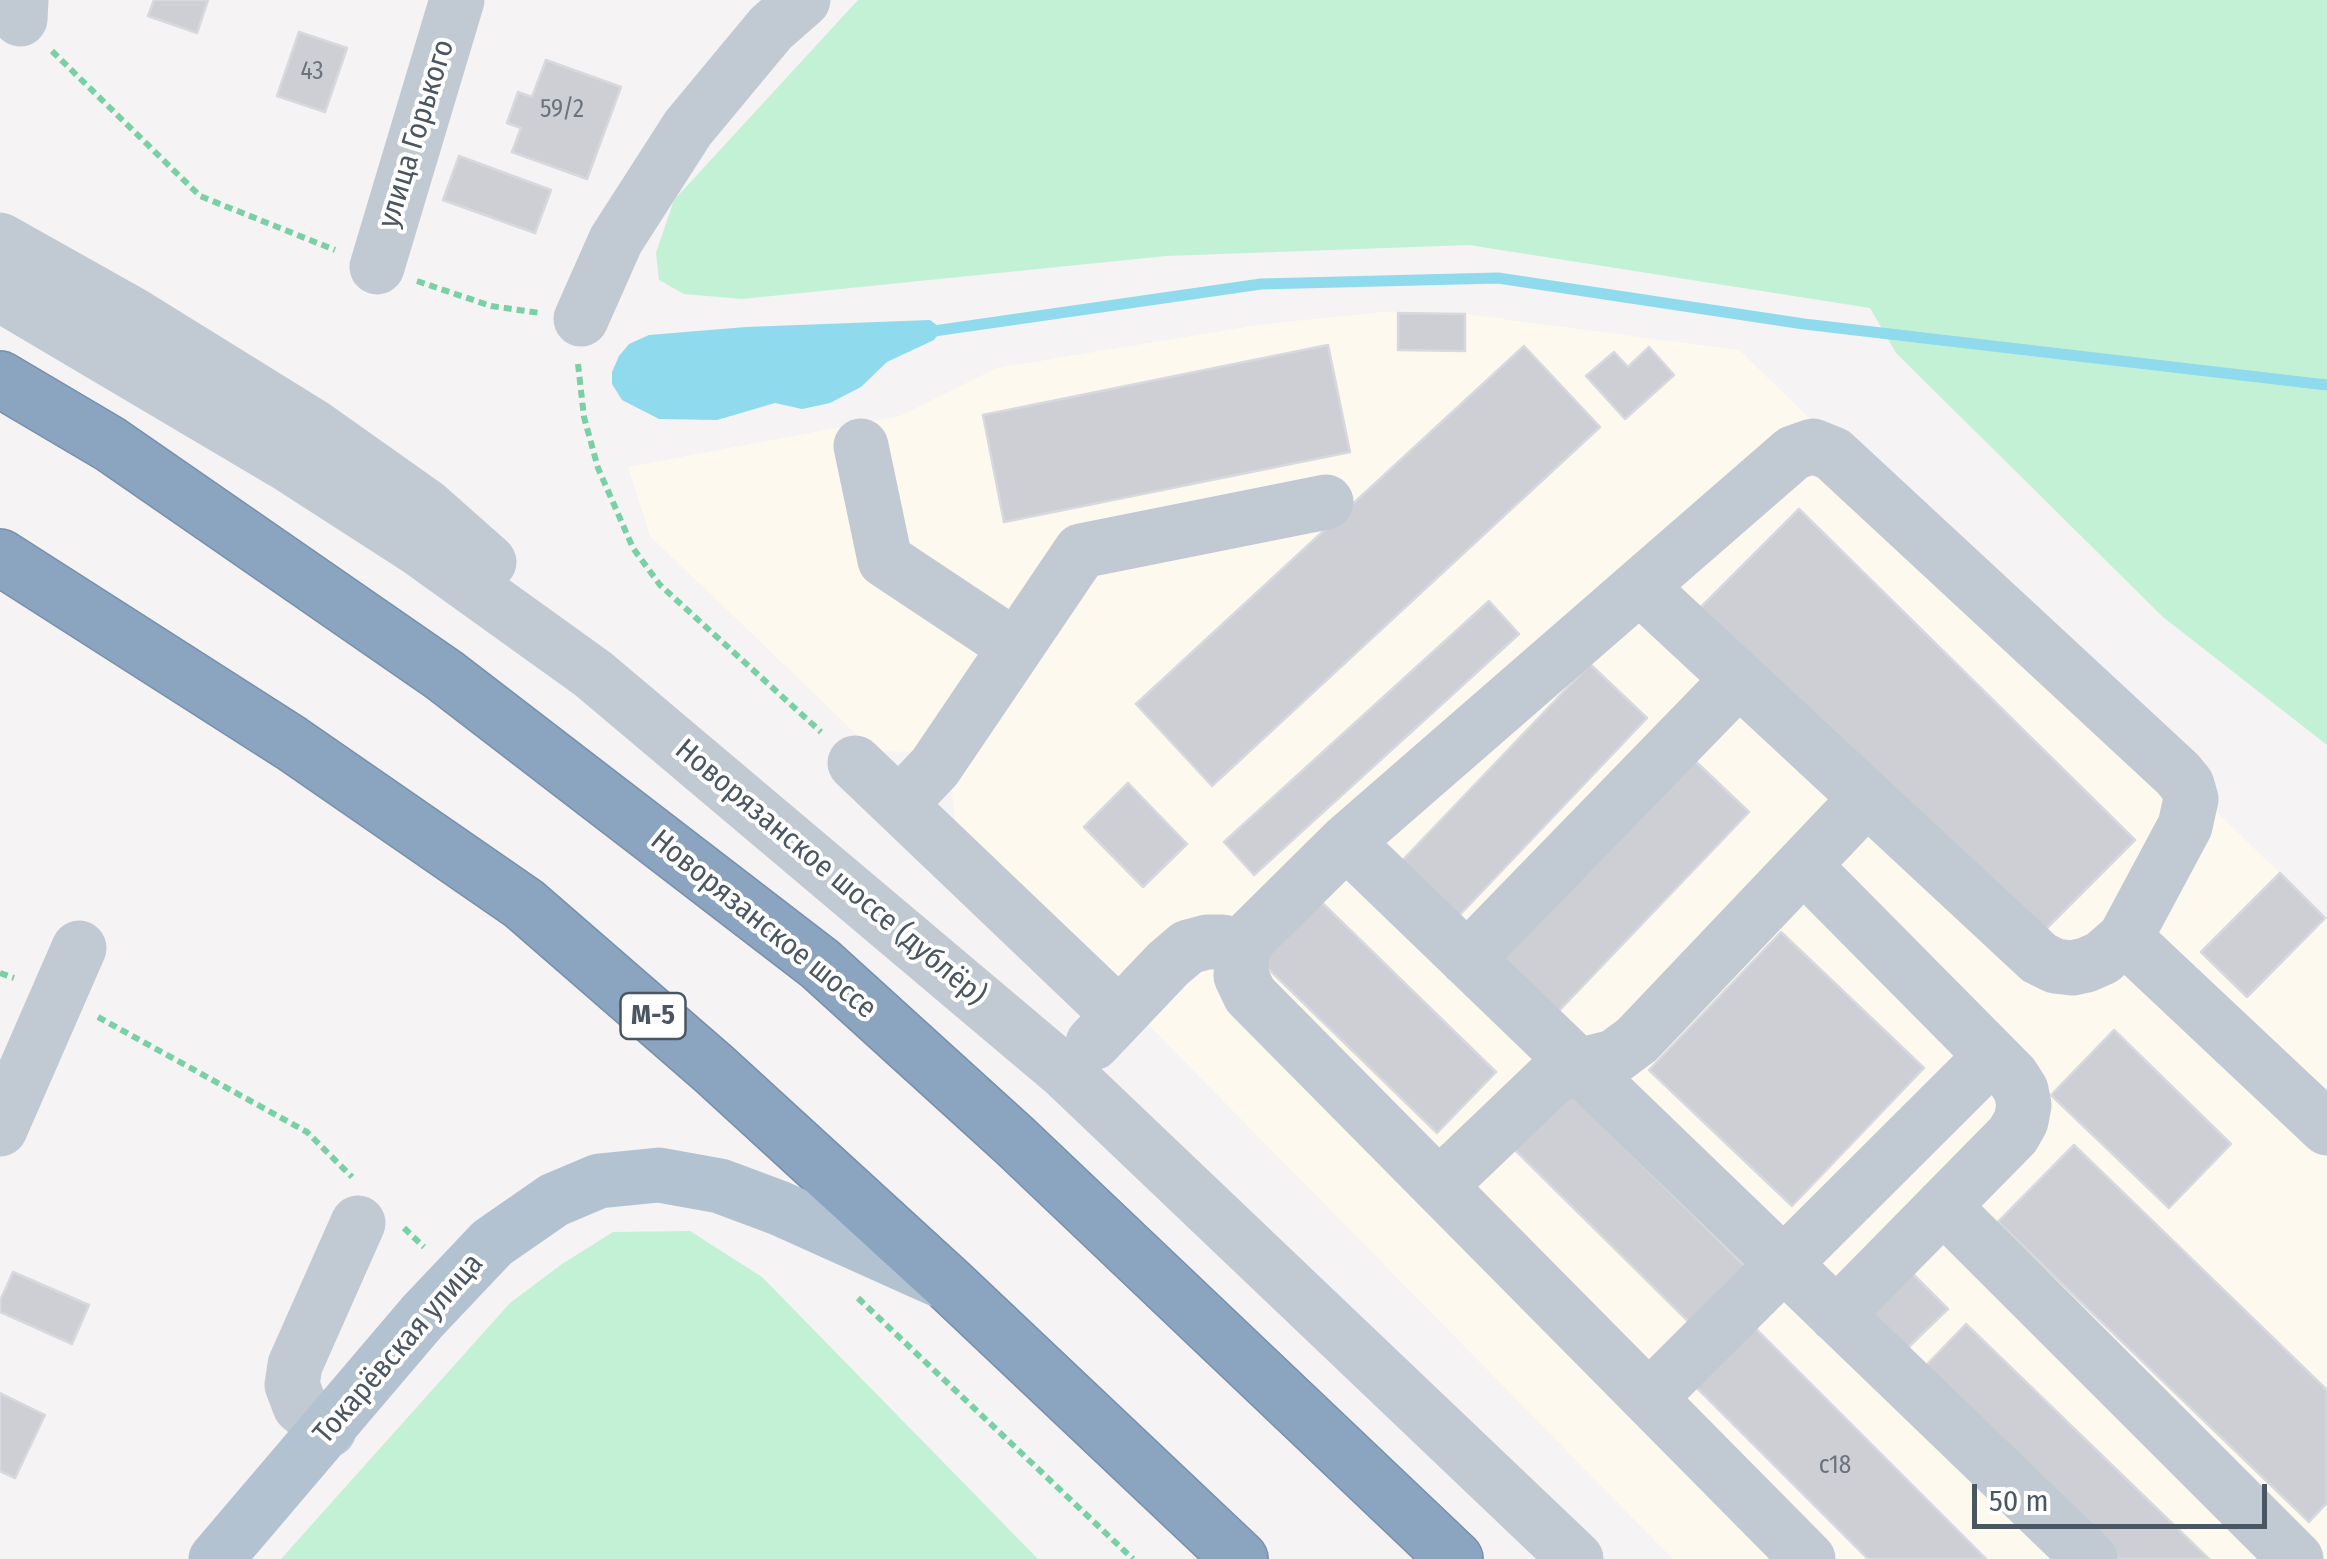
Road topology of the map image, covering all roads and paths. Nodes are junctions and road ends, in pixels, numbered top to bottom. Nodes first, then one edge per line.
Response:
1 (457, 0) edge
2 (804, 0) edge
3 (20, 10) edge
4 (0, 240) edge
5 (378, 267) junction
6 (0, 294) edge
7 (581, 319) junction
8 (0, 379) edge
9 (861, 446) dead end
10 (1326, 502) dead end
11 (0, 558) edge
12 (1640, 587) junction
13 (1016, 647) junction
14 (592, 674) junction
15 (1739, 679) junction
16 (855, 764) joint
17 (1867, 798) junction
18 (899, 805) junction
19 (1346, 842) junction
20 (1802, 865) junction
21 (2126, 938) junction
22 (1242, 952) junction
23 (1467, 959) junction
24 (69, 972) junction
25 (0, 973) edge
26 (1119, 1015) junction
27 (1992, 1056) junction
28 (1578, 1066) junction
29 (1066, 1073) junction
30 (2327, 1128) edge
31 (0, 1129) edge
32 (1439, 1186) junction
33 (1943, 1206) junction
34 (374, 1212) junction
35 (429, 1252) dead end
36 (1783, 1264) junction
37 (950, 1285) junction
38 (847, 1287) dead end
39 (1836, 1315) junction
40 (1648, 1398) junction
41 (329, 1430) junction
42 (2327, 1550) edge
43 (216, 1559) edge
44 (1132, 1559) edge
45 (1240, 1559) edge
46 (1456, 1559) edge
47 (1576, 1559) edge
48 (1808, 1559) edge
49 (2090, 1559) edge
50 (2296, 1559) edge
51 (2318, 1559) edge

1 - 5 street, улица Горького
2 - 7 street
3 - 5 path
4 - 14 street
5 - 7 path
6 - 14 street, Новорязанское шоссе (дублёр)
7 - 16 path
8 - 46 highway, Новорязанское шоссе
9 - 13 street
10 - 13 street
11 - 37 highway, М-5
12 - 15 street
12 - 19 street
12 - 21 street
13 - 18 street
14 - 29 street, Новорязанское шоссе (дублёр)
15 - 17 street
15 - 23 street
16 - 18 street
17 - 20 street
17 - 21 street
18 - 26 street
19 - 22 street
19 - 23 street
20 - 27 street
20 - 28 street
21 - 30 street
22 - 26 street
22 - 32 street
23 - 28 street
24 - 25 path
24 - 31 street
24 - 34 path
26 - 29 street
27 - 33 street
27 - 36 street
28 - 32 street
28 - 36 street
29 - 47 street, Новорязанское шоссе (дублёр)
32 - 40 street
33 - 39 street
33 - 50 street
34 - 35 path
34 - 41 street
36 - 39 street
36 - 40 street
37 - 41 main road, Токарёвская улица
37 - 45 highway, М-5
38 - 44 path
39 - 49 street
40 - 48 street
41 - 43 main road, Токарёвская улица
42 - 51 street

